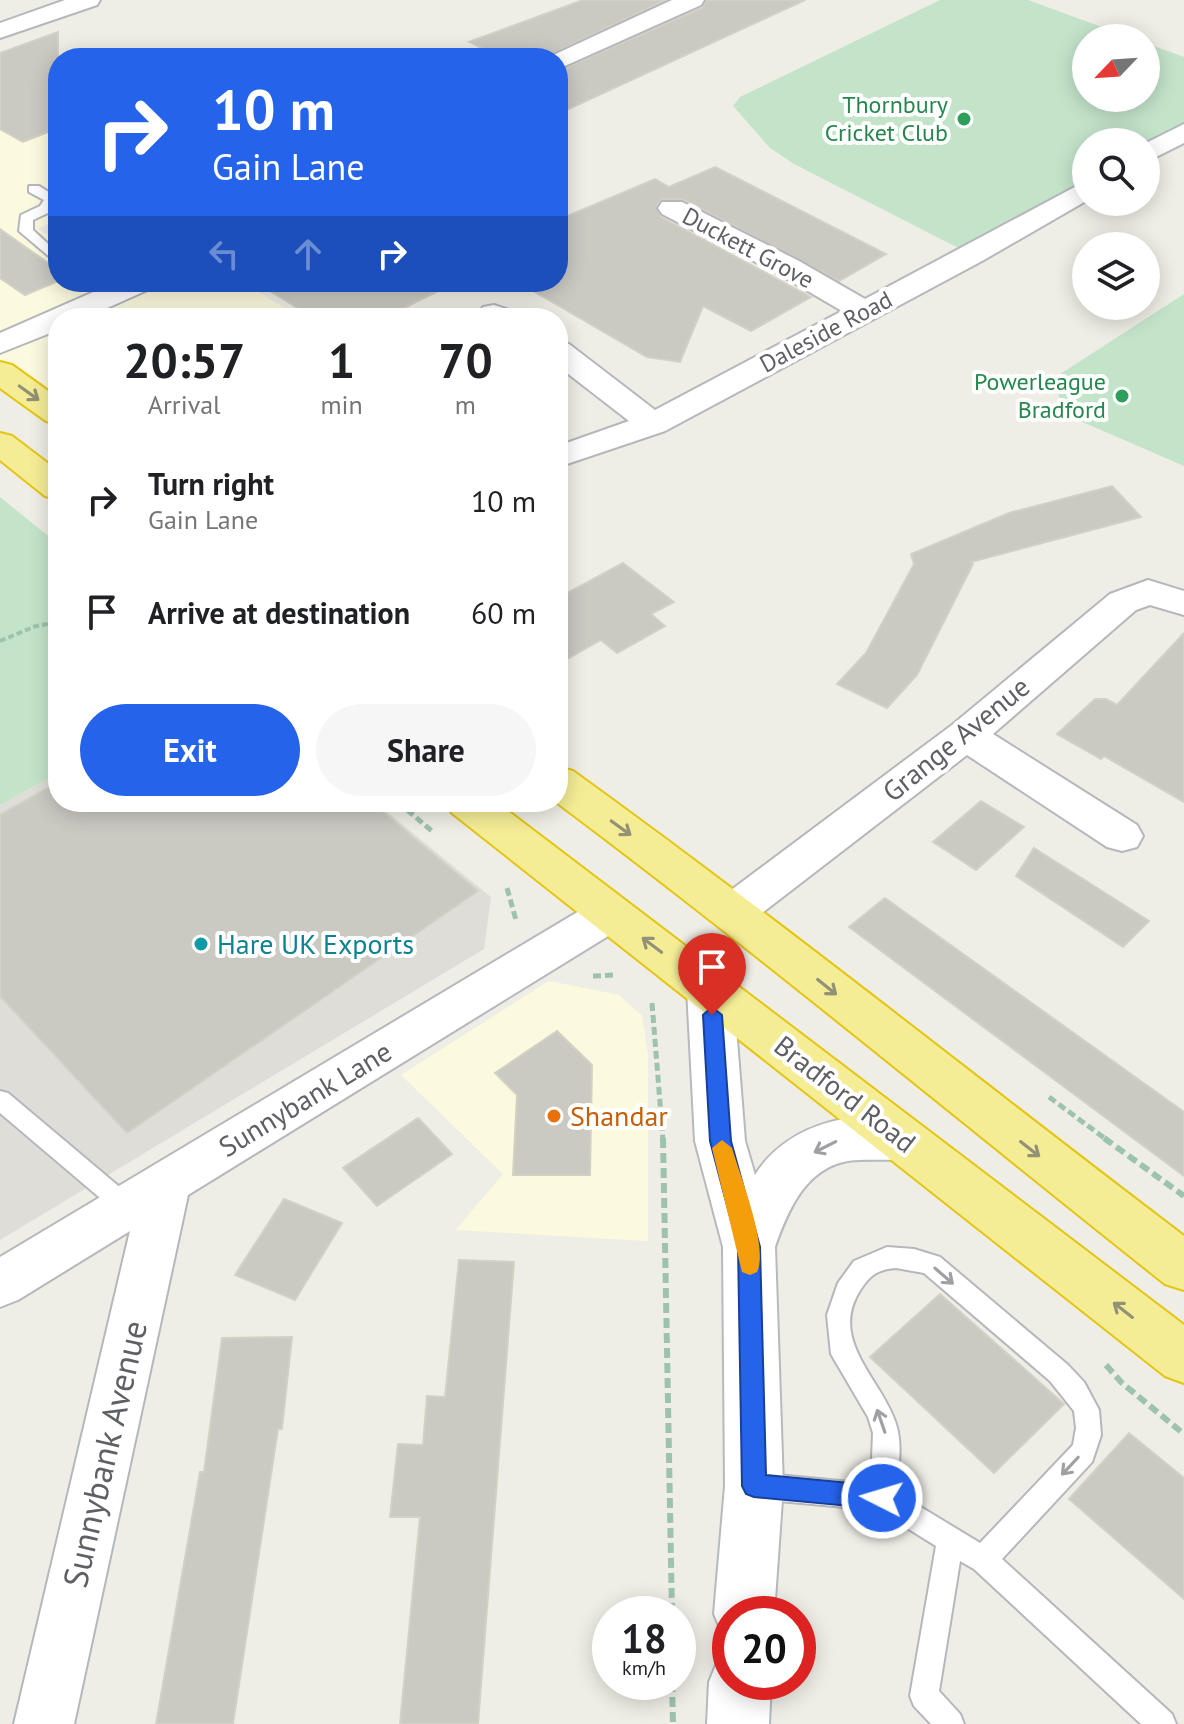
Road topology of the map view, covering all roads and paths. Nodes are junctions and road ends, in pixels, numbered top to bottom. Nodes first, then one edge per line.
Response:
1 (88, 0) edge
2 (692, 0) edge
3 (0, 31) edge
4 (568, 56) edge
5 (1184, 132) edge
6 (1160, 146) edge
7 (34, 189) dead end
8 (48, 197) edge
9 (1072, 197) edge
10 (48, 205) edge
11 (672, 208) dead end
12 (48, 251) edge
13 (95, 292) edge
14 (73, 308) edge
15 (865, 312) junction
16 (48, 323) edge
17 (0, 344) edge
18 (568, 359) edge
19 (0, 372) edge
20 (48, 407) edge
21 (653, 424) junction
22 (0, 443) edge
23 (568, 454) edge
24 (48, 480) edge
25 (1184, 603) edge
26 (48, 621) edge
27 (0, 641) edge
28 (966, 735) junction
29 (568, 789) edge
30 (429, 812) edge
31 (453, 820) edge
32 (1122, 836) dead end
33 (499, 874) dead end
34 (734, 911) junction
35 (611, 913) junction
36 (542, 955) junction
37 (710, 989) junction
38 (651, 993) dead end
39 (0, 1100) edge
40 (902, 1140) junction
41 (146, 1195) junction
42 (749, 1247) junction
43 (1184, 1267) edge
44 (0, 1284) edge
45 (1184, 1358) edge
46 (1122, 1383) dead end
47 (1184, 1434) edge
48 (754, 1486) junction
49 (882, 1498) junction
50 (950, 1542) junction
51 (983, 1560) junction
52 (672, 1596) edge
53 (745, 1596) edge
54 (672, 1700) edge
55 (739, 1700) edge
56 (44, 1724) edge
57 (673, 1724) edge
58 (738, 1724) edge
59 (950, 1724) edge
60 (1162, 1724) edge

1 - 3 street
2 - 4 street
5 - 6 street
7 - 8 lane
9 - 15 street, Daleside Road
10 - 12 lane
11 - 15 street, Duckett Grove
13 - 14 street
15 - 21 street, Daleside Road
16 - 17 street
18 - 21 street
19 -> 20 highway
21 - 23 street, Daleside Road
22 - 24 highway
25 - 28 street, Grange Avenue
26 - 27 path
28 - 32 street
28 - 34 street, Grange Avenue
29 -> 34 highway
30 - 31 path
31 - 35 highway, Bradford Road
33 - 36 path
34 -> 43 highway
35 - 36 street, Sunnybank Lane
37 -> 35 highway, Bradford Road
36 - 41 street, Sunnybank Lane
37 - 40 highway, Bradford Road
37 - 42 street
38 - 52 path
39 - 41 lane
40 -> 42 street
45 -> 40 highway, Bradford Road
41 - 44 street, Sunnybank Lane
41 - 56 street, Sunnybank Avenue
42 - 48 street
46 - 47 path
48 - 49 lane
48 - 53 street
49 - 50 lane
49 -> 51 lane
50 - 51 lane
50 - 59 lane
51 - 60 lane
54 - 57 path
55 - 58 street

